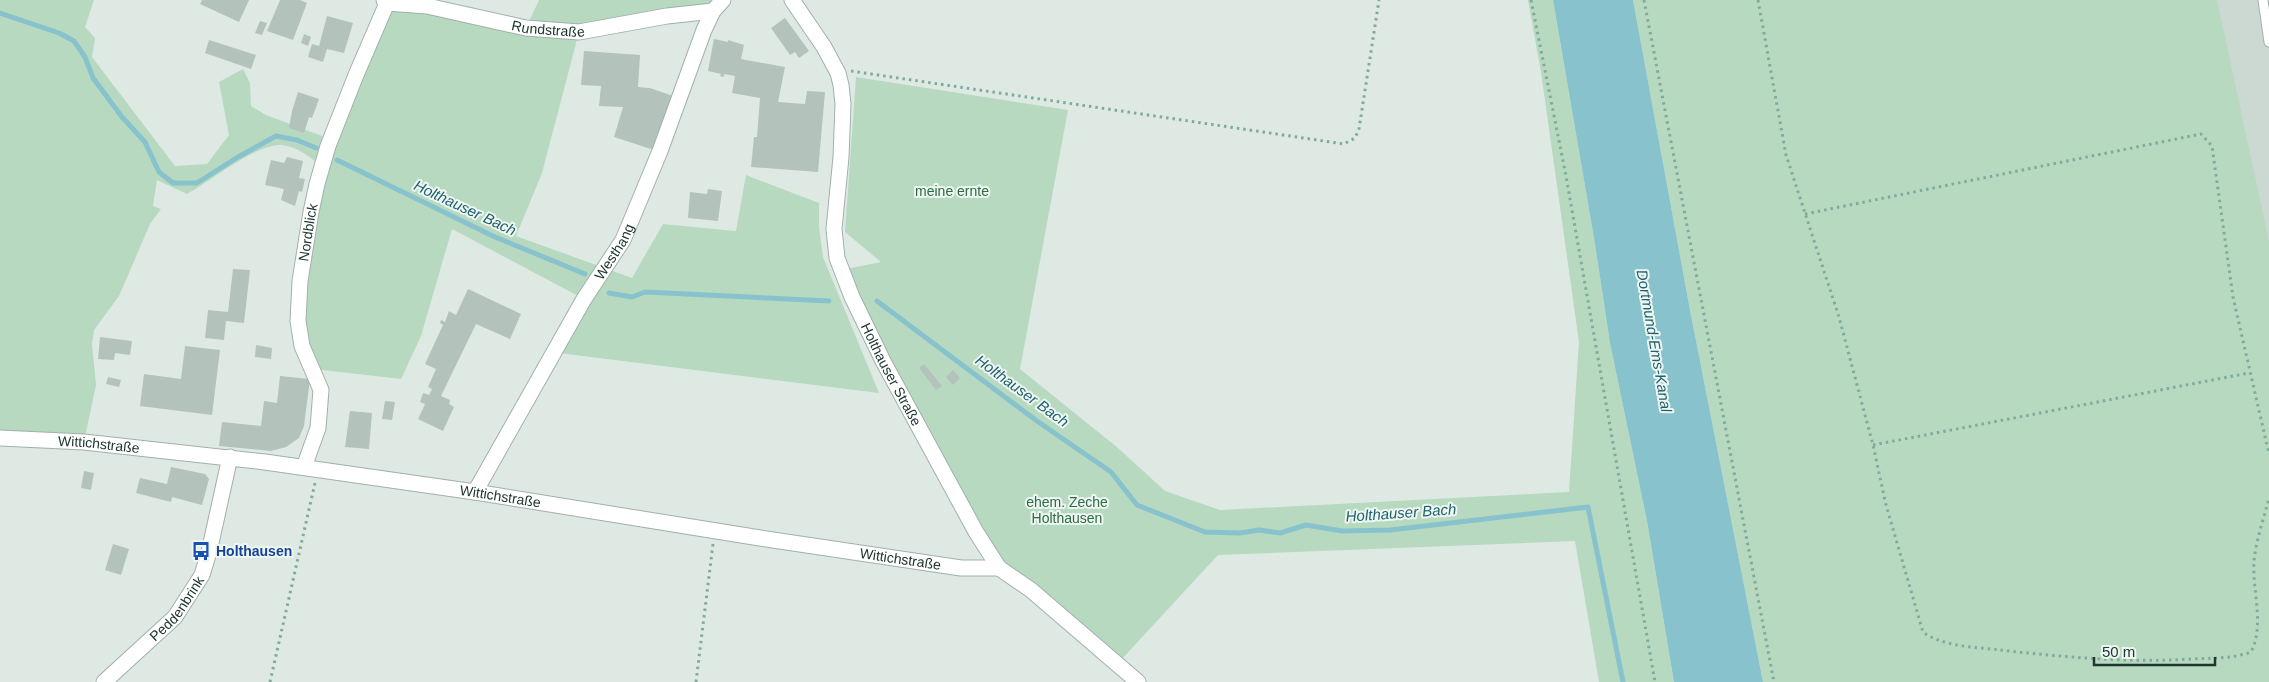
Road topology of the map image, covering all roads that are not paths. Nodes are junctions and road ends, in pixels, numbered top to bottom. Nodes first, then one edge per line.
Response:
1 (792, 0) edge
2 (2263, 0) edge
3 (385, 1) edge
4 (718, 5) edge
5 (2269, 42) edge
6 (0, 438) edge
7 (230, 457) junction
8 (311, 468) junction
9 (475, 492) junction
10 (999, 568) junction
11 (104, 682) edge
12 (1138, 682) edge

1 - 10 street, Holthauser Straße
2 - 5 lane
3 - 4 street, Rundstraße
3 - 8 street, Nordblick
4 - 9 street, Westhang
6 - 7 street, Wittichstraße
7 - 8 street, Wittichstraße
7 - 11 street, Peddenbrink
8 - 9 street, Wittichstraße
9 - 10 street, Wittichstraße
10 - 12 street, Holthauser Straße

